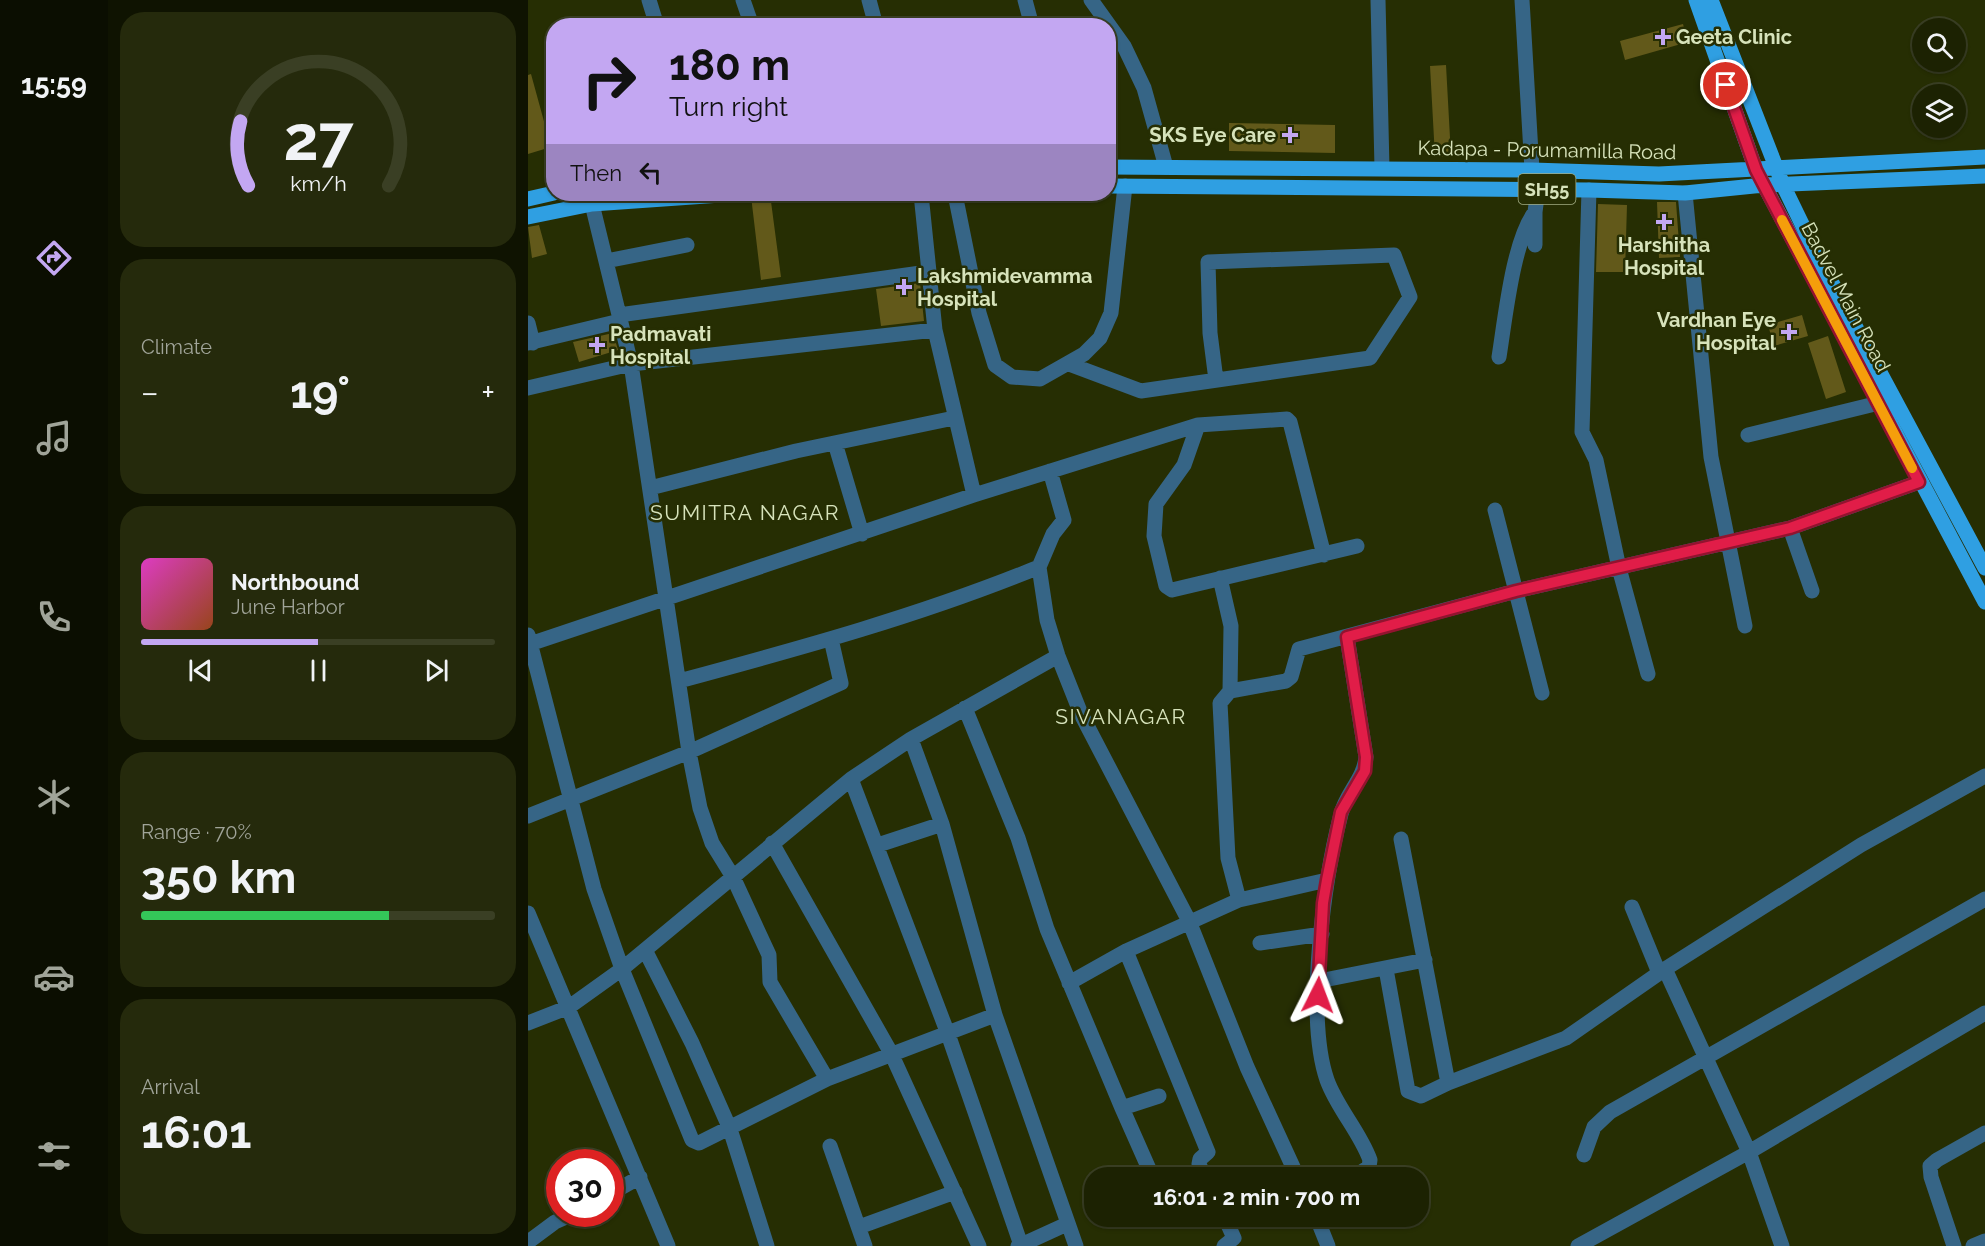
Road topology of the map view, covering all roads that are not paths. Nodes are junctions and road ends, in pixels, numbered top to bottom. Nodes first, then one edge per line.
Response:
1 (649, 0) edge
2 (743, 0) edge
3 (869, 0) edge
4 (1025, 0) edge
5 (1378, 0) edge
6 (1522, 0) edge
7 (1696, 0) edge
8 (1711, 0) edge
9 (1097, 1) edge
10 (655, 18) edge
11 (749, 18) edge
12 (874, 18) edge
13 (1030, 18) edge
14 (1107, 18) edge
15 (1116, 33) edge
16 (1985, 158) edge
17 (1116, 167) edge
18 (1166, 167) junction
19 (1382, 168) junction
20 (1775, 168) junction
21 (1532, 170) junction
22 (1756, 170) junction
23 (1985, 176) edge
24 (1764, 185) junction
25 (1783, 185) junction
26 (1116, 186) edge
27 (1125, 186) junction
28 (1538, 189) junction
29 (1589, 190) junction
30 (1685, 193) junction
31 (546, 195) edge
32 (528, 199) edge
33 (635, 201) edge
34 (922, 201) edge
35 (956, 201) edge
36 (592, 204) junction
37 (1535, 212) junction
38 (528, 217) edge
39 (687, 244) dead end
40 (1535, 245) dead end
41 (606, 261) junction
42 (928, 272) junction
43 (619, 318) junction
44 (528, 323) edge
45 (935, 330) junction
46 (530, 343) edge
47 (1499, 357) dead end
48 (631, 364) junction
49 (1069, 364) junction
50 (1216, 380) junction
51 (528, 388) edge
52 (1879, 403) junction
53 (954, 418) junction
54 (1198, 425) junction
55 (1748, 435) dead end
56 (835, 443) junction
57 (1050, 471) junction
58 (1919, 482) junction
59 (650, 488) junction
60 (974, 495) junction
61 (1496, 510) dead end
62 (1790, 528) junction
63 (862, 534) junction
64 (1727, 541) junction
65 (1357, 546) dead end
66 (1324, 555) junction
67 (1039, 567) junction
68 (1619, 568) junction
69 (1985, 568) edge
70 (1220, 578) junction
71 (1516, 591) junction
72 (1812, 591) dead end
73 (666, 600) junction
74 (1985, 602) edge
75 (1745, 626) dead end
76 (1347, 637) junction
77 (529, 639) edge
78 (831, 639) junction
79 (1058, 656) junction
80 (1648, 674) dead end
81 (679, 681) junction
82 (1230, 691) junction
83 (1542, 693) dead end
84 (965, 708) junction
85 (911, 739) junction
86 (689, 752) junction
87 (1985, 776) edge
88 (851, 779) junction
89 (568, 799) junction
90 (528, 816) edge
91 (942, 824) junction
92 (1401, 839) dead end
93 (772, 843) junction
94 (878, 846) junction
95 (732, 877) junction
96 (1327, 880) junction
97 (1985, 899) edge
98 (1239, 900) junction
99 (1632, 907) dead end
100 (528, 913) edge
101 (1189, 921) junction
102 (1322, 934) junction
103 (1260, 943) dead end
104 (645, 950) junction
105 (1126, 951) junction
106 (1425, 960) junction
107 (622, 969) junction
108 (1386, 969) junction
109 (1662, 971) junction
110 (1319, 981) junction
111 (1069, 982) junction
112 (569, 1007) junction
113 (1985, 1013) edge
114 (995, 1015) junction
115 (528, 1023) edge
116 (948, 1035) junction
117 (891, 1053) junction
118 (1704, 1057) junction
119 (827, 1079) junction
120 (1448, 1083) junction
121 (1159, 1096) dead end
122 (1122, 1108) junction
123 (730, 1129) junction
124 (1985, 1133) edge
125 (830, 1146) dead end
126 (1749, 1152) junction
127 (1584, 1155) dead end
128 (1149, 1167) edge
129 (1200, 1167) edge
130 (1293, 1167) edge
131 (1369, 1167) edge
132 (640, 1177) junction
133 (624, 1186) edge
134 (955, 1192) junction
135 (1067, 1224) junction
136 (548, 1227) edge
137 (859, 1227) junction
138 (1229, 1227) edge
139 (1320, 1227) edge
140 (1985, 1241) edge
141 (528, 1242) edge
142 (1019, 1245) edge
143 (669, 1246) edge
144 (767, 1246) edge
145 (865, 1246) edge
146 (979, 1246) edge
147 (1076, 1246) edge
148 (1224, 1246) edge
149 (1328, 1246) edge
150 (1578, 1246) edge
151 (1782, 1246) edge
152 (1954, 1246) edge
153 (1973, 1246) edge

1 - 10 street
2 - 11 street
3 - 12 street
4 - 13 street
5 - 19 street
6 - 21 street
7 - 22 main road, Badvel Main Road
8 - 20 main road, Badvel Main Road
9 - 14 street
15 - 18 street
16 - 20 main road, Kadapa - Porumamilla Road
17 - 18 main road, Kadapa - Porumamilla Road
18 - 19 main road, Kadapa - Porumamilla Road
19 - 21 main road, Kadapa - Porumamilla Road
20 - 22 main road, Kadapa - Porumamilla Road
20 - 25 main road, Badvel Main Road
21 - 22 main road, Kadapa - Porumamilla Road
22 - 24 main road, Badvel Main Road
23 - 25 main road, SH55
24 - 25 main road, SH55
24 - 30 main road, SH55
24 - 52 main road, Badvel Main Road
25 - 69 main road, Badvel Main Road
26 - 27 main road, SH55
27 - 28 main road, SH55
27 - 49 street
28 - 29 main road, SH55
28 - 37 street
29 - 30 main road, SH55
29 - 68 street
30 - 64 street
31 - 32 main road
33 - 36 main road
34 - 42 street
35 - 49 street
36 - 38 main road
36 - 41 street
37 - 40 street
37 - 47 street
39 - 41 street
41 - 43 street
42 - 43 street
42 - 45 street
43 - 46 street
43 - 48 street
44 - 46 street
45 - 48 street
45 - 53 street
48 - 51 street
48 - 59 street
49 - 50 street
50 - 50 street
52 - 55 street
52 - 58 main road, Badvel Main Road
53 - 56 street
53 - 60 street
54 - 57 street
54 - 66 street
54 - 70 street
56 - 59 street
56 - 63 street
57 - 60 street
57 - 67 street
58 - 62 street
58 - 74 main road, Badvel Main Road
59 - 73 street
60 - 63 street
61 - 71 street
62 - 64 street
62 - 72 street
63 - 73 street
64 - 68 street
64 - 75 street
65 - 66 street
66 - 70 street
67 - 78 street
67 - 79 street
68 - 71 street
68 - 80 street
70 - 82 street
71 - 76 street
71 - 83 street
73 - 77 street
73 - 81 street
76 - 82 street
76 - 96 street
77 - 89 street
78 - 81 street
78 - 86 street
79 - 84 street
79 - 101 street
81 - 86 street
82 - 98 street
84 - 85 street
84 - 111 street
85 - 88 street
85 - 91 street
86 - 89 street
86 - 95 street
87 - 109 street
88 - 93 street
88 - 94 street
89 - 90 street
89 - 107 street
91 - 94 street
91 - 114 street
92 - 106 street
93 - 95 street
93 - 117 street
94 - 116 street
95 - 104 street
95 - 119 street
96 - 98 street
96 - 102 street
97 - 118 street
98 - 101 street
99 - 109 street
100 - 112 street
101 - 105 street
101 - 130 street
102 - 103 street
102 - 110 street
104 - 107 street
104 - 123 street
105 - 111 street
105 - 129 street
106 - 108 street
106 - 120 street
107 - 112 street
107 - 123 street
108 - 110 street
108 - 120 street
109 - 118 street
109 - 120 street
110 - 131 street
111 - 122 street
112 - 115 street
112 - 132 street
113 - 126 street
114 - 116 street
114 - 135 street
116 - 117 street
116 - 142 street
117 - 119 street
117 - 134 street
118 - 126 street
118 - 127 street
119 - 123 street
121 - 122 street
122 - 128 street
123 - 144 street
124 - 152 street
125 - 137 street
126 - 150 street
126 - 151 street
132 - 133 street
132 - 143 street
134 - 137 street
134 - 146 street
135 - 142 street
135 - 147 street
136 - 141 street
137 - 145 street
138 - 148 street
139 - 149 street
140 - 153 street

